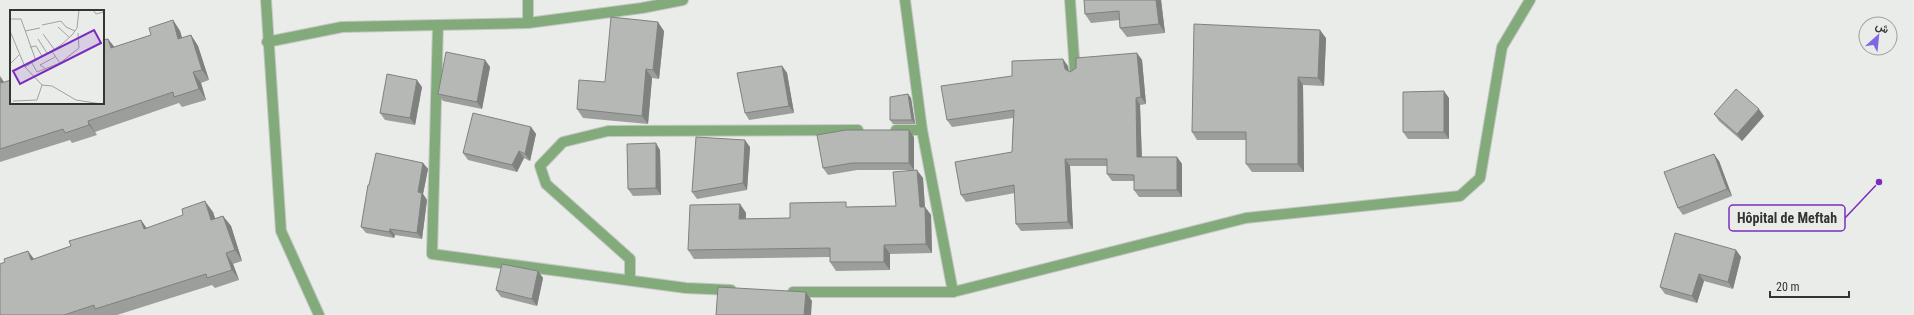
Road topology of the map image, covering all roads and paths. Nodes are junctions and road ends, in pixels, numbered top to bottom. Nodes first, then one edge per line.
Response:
1 (266, 0) edge
2 (528, 0) edge
3 (683, 0) edge
4 (905, 0) edge
5 (1070, 0) edge
6 (1530, 0) edge
7 (528, 24) junction
8 (438, 25) junction
9 (267, 42) junction
10 (1075, 73) edge
11 (867, 130) edge
12 (883, 130) edge
13 (922, 130) junction
14 (630, 280) junction
15 (741, 290) edge
16 (780, 292) edge
17 (953, 292) junction
18 (319, 315) edge

1 - 9 street
2 - 7 street
3 - 7 street
4 - 13 street
5 - 10 street
6 - 17 street
7 - 8 street
8 - 9 street
8 - 14 street
9 - 18 street
11 - 14 street
12 - 13 street
13 - 17 street
14 - 15 street
16 - 17 street

